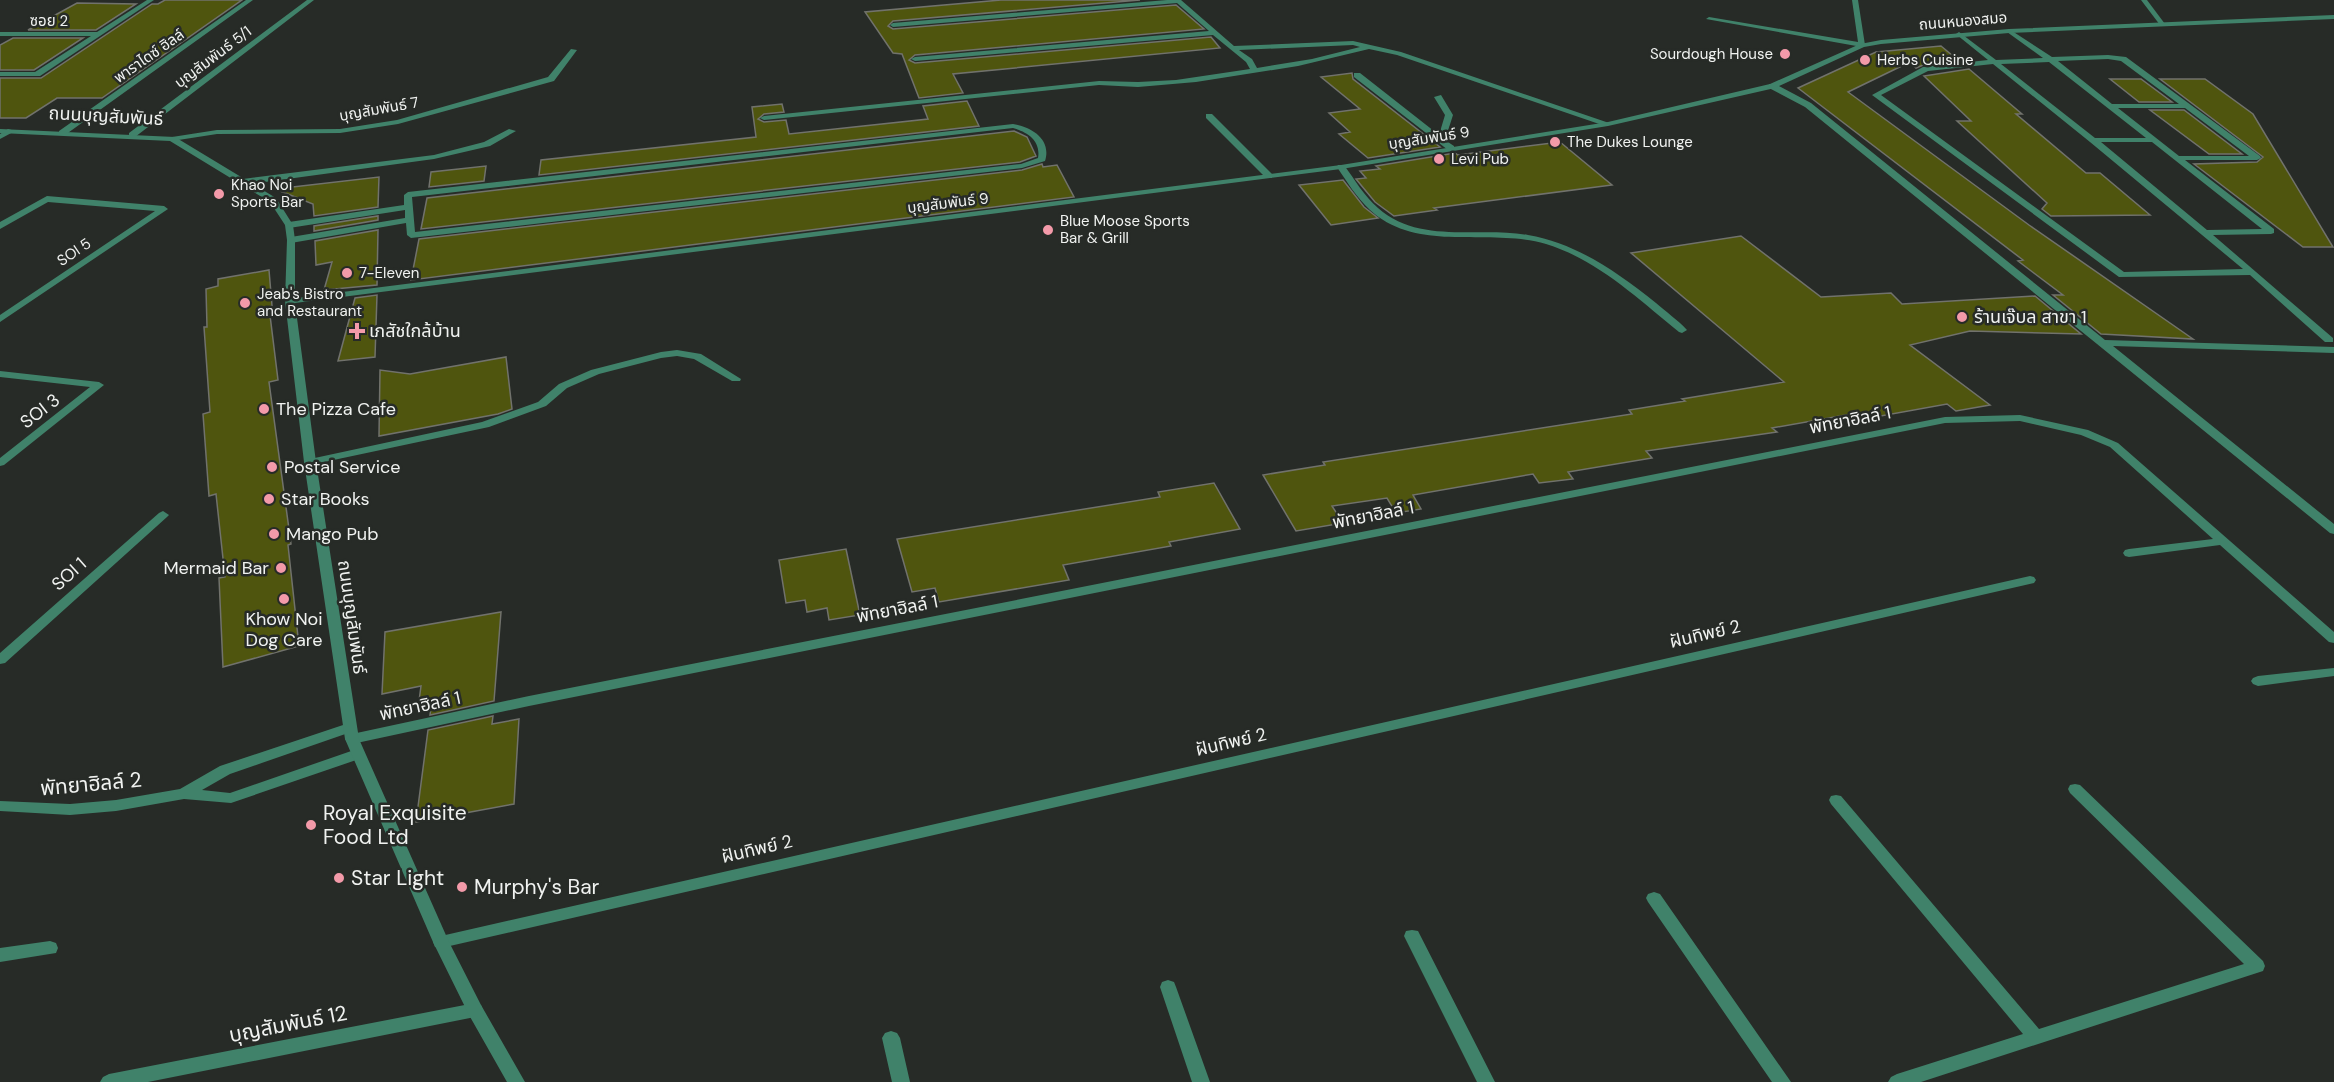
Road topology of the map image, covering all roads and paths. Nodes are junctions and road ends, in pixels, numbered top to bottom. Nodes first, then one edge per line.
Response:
1 (151, 0) edge
2 (250, 0) edge
3 (310, 0) edge
4 (1178, 0) edge
5 (1855, 0) edge
6 (2144, 0) edge
7 (2334, 17) edge
8 (1709, 19) dead end
9 (2162, 24) junction
10 (893, 25) dead end
11 (2009, 31) junction
12 (1215, 33) junction
13 (0, 34) edge
14 (98, 34) junction
15 (1959, 34) junction
16 (1862, 45) junction
17 (1370, 46) junction
18 (1232, 48) junction
19 (573, 50) dead end
20 (2050, 58) junction
21 (915, 59) dead end
22 (1994, 62) junction
23 (1255, 71) junction
24 (0, 74) edge
25 (1357, 75) dead end
26 (1772, 86) junction
27 (1438, 97) dead end
28 (2112, 106) junction
29 (2187, 106) junction
30 (1209, 116) dead end
31 (764, 118) dead end
32 (1608, 124) junction
33 (5, 131) edge
34 (512, 131) dead end
35 (62, 133) junction
36 (132, 135) junction
37 (0, 137) edge
38 (172, 139) junction
39 (1441, 140) junction
40 (2093, 140) junction
41 (2156, 140) junction
42 (1451, 148) junction
43 (2180, 158) junction
44 (1341, 166) junction
45 (1269, 176) junction
46 (243, 182) junction
47 (408, 207) junction
48 (409, 220) junction
49 (289, 225) junction
50 (0, 226) edge
51 (2204, 233) junction
52 (291, 240) junction
53 (2252, 272) junction
54 (291, 301) junction
55 (0, 319) edge
56 (1682, 330) dead end
57 (2329, 340) dead end
58 (2102, 343) junction
59 (2334, 350) edge
60 (0, 374) edge
61 (735, 379) dead end
62 (310, 462) junction
63 (0, 463) edge
64 (163, 515) dead end
65 (2334, 530) edge
66 (2224, 541) junction
67 (2129, 553) dead end
68 (2030, 580) dead end
69 (2334, 639) edge
70 (0, 660) edge
71 (2334, 672) edge
72 (2258, 681) dead end
73 (353, 740) junction
74 (2075, 789) dead end
75 (184, 794) junction
76 (1836, 800) dead end
77 (0, 806) edge
78 (1654, 898) dead end
79 (1412, 936) dead end
80 (441, 942) junction
81 (50, 948) dead end
82 (0, 955) edge
83 (1168, 987) dead end
84 (475, 1010) junction
85 (2036, 1037) junction
86 (891, 1038) dead end
87 (110, 1082) edge
88 (516, 1082) edge
89 (901, 1082) edge
90 (1201, 1082) edge
91 (1486, 1082) edge
92 (1782, 1082) edge
93 (1897, 1082) edge

1 - 14 street
2 - 35 street, พาราไดซ์ ฮิลล์
3 - 36 street, บุญสัมพันธ์ 5/1
4 - 10 street
4 - 12 street
5 - 16 street
6 - 9 street
7 - 9 street, ถนนหนองสมอ
8 - 16 street
9 - 11 street, ถนนหนองสมอ
11 - 15 street, ถนนหนองสมอ
11 - 20 street
12 - 18 street
12 - 21 street
13 - 14 street, ซอย 2
14 - 24 street
15 - 16 street, ถนนหนองสมอ
15 - 22 street
16 - 26 street, ถนนหนองสมอ
17 - 18 street
17 - 23 street
17 - 32 street
18 - 23 street
19 - 38 street, บุญสัมพันธ์ 7
20 - 22 street
20 - 28 street
20 - 29 street
22 - 40 street
22 - 53 street
23 - 31 street
25 - 39 street
26 - 32 street, ถนนหนองสมอ
26 - 58 street
27 - 39 street
28 - 29 street
28 - 41 street
29 - 43 street
30 - 45 street
32 - 42 street, บุญสัมพันธ์ 9
33 - 35 street, ถนนบุญสัมพันธ์
33 - 37 street
34 - 46 street
35 - 36 street, ถนนบุญสัมพันธ์
36 - 38 street, ถนนบุญสัมพันธ์
38 - 46 street, ถนนบุญสัมพันธ์
39 - 42 street
40 - 41 street
40 - 51 street
41 - 43 street
42 - 44 street, บุญสัมพันธ์ 9
43 - 51 street
44 - 45 street, บุญสัมพันธ์ 9
44 - 56 street
45 - 54 street, บุญสัมพันธ์ 9
46 - 49 street, ถนนบุญสัมพันธ์
47 - 48 street
47 - 48 street
47 - 49 street
48 - 52 street
49 - 52 street, ถนนบุญสัมพันธ์
50 - 55 street, SOI 5
51 - 53 street
52 - 54 street, ถนนบุญสัมพันธ์
53 - 57 street
54 - 62 street, ถนนบุญสัมพันธ์
58 - 59 street
58 - 65 street
60 - 63 street, SOI 3
61 - 62 street
62 - 73 street, ถนนบุญสัมพันธ์
64 - 70 street, SOI 1
66 - 67 street
66 - 69 street, พัทยาฮิลล์ 1
66 - 73 street, พัทยาฮิลล์ 1
68 - 80 street, ฝันทิพย์ 2
71 - 72 street
73 - 75 street, พัทยาฮิลล์ 2
73 - 75 street, พัทยาฮิลล์ 2
73 - 80 street, ถนนบุญสัมพันธ์
74 - 85 street
75 - 77 street, พัทยาฮิลล์ 2
76 - 85 street
78 - 92 street
79 - 91 street
80 - 84 street, ถนนบุญสัมพันธ์
81 - 82 street
83 - 90 street
84 - 87 street, บุญสัมพันธ์ 12
84 - 88 street, ถนนบุญสัมพันธ์
85 - 93 street
86 - 89 street

